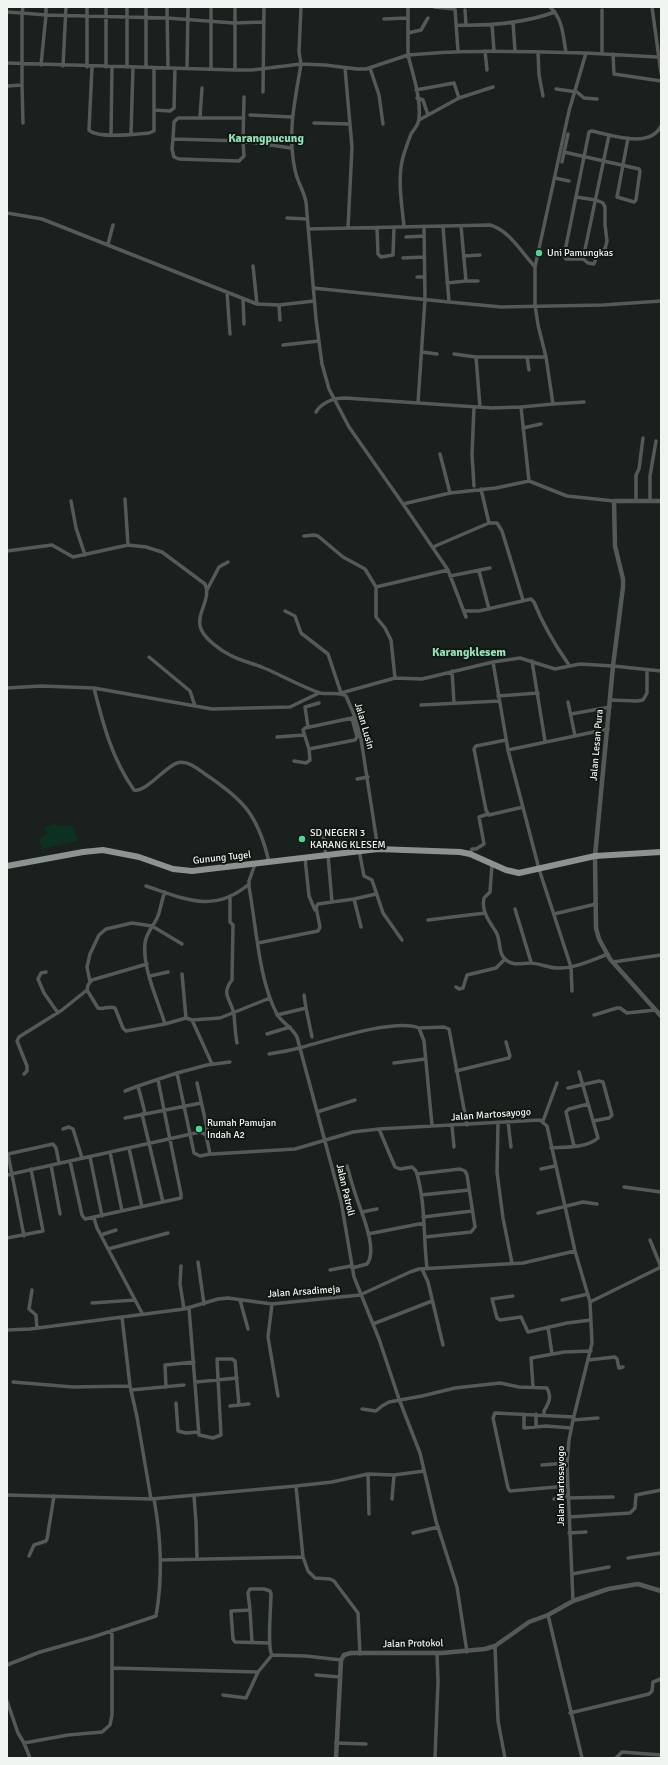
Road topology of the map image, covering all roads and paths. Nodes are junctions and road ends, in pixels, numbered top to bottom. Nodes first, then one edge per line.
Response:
1 (23, 7) edge
2 (46, 7) edge
3 (66, 7) edge
4 (87, 7) edge
5 (106, 7) edge
6 (127, 7) edge
7 (146, 7) edge
8 (167, 7) edge
9 (188, 7) edge
10 (211, 7) edge
11 (235, 7) edge
12 (264, 7) edge
13 (301, 7) edge
14 (408, 7) edge
15 (434, 7) edge
16 (550, 7) edge
17 (652, 7) edge
18 (466, 10) dead end
19 (602, 10) dead end
20 (7, 12) edge
21 (555, 12) junction
22 (22, 13) junction
23 (46, 15) junction
24 (65, 16) junction
25 (86, 16) junction
26 (106, 18) junction
27 (126, 18) junction
28 (146, 18) junction
29 (167, 18) junction
30 (407, 18) junction
31 (428, 18) dead end
32 (384, 19) dead end
33 (188, 20) junction
34 (211, 21) junction
35 (234, 22) junction
36 (264, 22) junction
37 (513, 22) junction
38 (492, 24) junction
39 (457, 25) junction
40 (466, 25) junction
41 (408, 33) junction
42 (458, 51) junction
43 (485, 51) junction
44 (494, 51) junction
45 (515, 51) junction
46 (538, 52) junction
47 (566, 52) junction
48 (586, 53) junction
49 (602, 54) junction
50 (613, 54) junction
51 (408, 55) junction
52 (658, 57) junction
53 (7, 63) edge
54 (22, 64) junction
55 (301, 64) junction
56 (41, 66) junction
57 (63, 66) junction
58 (87, 67) junction
59 (92, 67) junction
60 (106, 67) junction
61 (112, 67) junction
62 (127, 67) junction
63 (133, 67) junction
64 (146, 67) junction
65 (154, 68) junction
66 (168, 68) junction
67 (175, 68) junction
68 (187, 68) junction
69 (264, 68) junction
70 (345, 68) junction
71 (370, 68) junction
72 (211, 69) junction
73 (235, 70) junction
74 (487, 70) dead end
75 (661, 73) edge
76 (661, 81) edge
77 (22, 85) junction
78 (7, 86) edge
79 (493, 87) dead end
80 (202, 88) dead end
81 (556, 89) dead end
82 (416, 90) junction
83 (263, 92) dead end
84 (574, 92) junction
85 (543, 96) dead end
86 (244, 97) dead end
87 (417, 98) junction
88 (458, 98) junction
89 (597, 99) dead end
90 (154, 110) junction
91 (428, 115) junction
92 (250, 116) dead end
93 (292, 116) junction
94 (200, 117) junction
95 (244, 118) junction
96 (419, 120) junction
97 (22, 123) dead end
98 (314, 123) dead end
99 (350, 124) junction
100 (383, 124) dead end
101 (661, 126) edge
102 (131, 134) junction
103 (568, 134) dead end
104 (609, 134) junction
105 (111, 135) junction
106 (628, 138) junction
107 (173, 139) junction
108 (243, 141) junction
109 (292, 148) junction
110 (564, 152) junction
111 (583, 156) junction
112 (603, 160) junction
113 (562, 162) dead end
114 (624, 165) junction
115 (554, 178) junction
116 (569, 181) dead end
117 (576, 197) junction
118 (596, 200) junction
119 (7, 213) edge
120 (287, 218) dead end
121 (307, 219) junction
122 (113, 225) dead end
123 (424, 226) junction
124 (461, 226) junction
125 (394, 227) junction
126 (404, 227) junction
127 (443, 227) junction
128 (348, 228) junction
129 (377, 228) junction
130 (308, 229) junction
131 (406, 236) dead end
132 (424, 236) junction
133 (108, 244) junction
134 (480, 255) dead end
135 (464, 256) junction
136 (424, 257) junction
137 (403, 258) dead end
138 (583, 259) junction
139 (253, 266) dead end
140 (535, 267) junction
141 (417, 277) dead end
142 (424, 277) junction
143 (466, 281) junction
144 (478, 281) dead end
145 (446, 283) junction
146 (313, 288) junction
147 (227, 292) junction
148 (243, 299) junction
149 (425, 299) junction
150 (661, 301) edge
151 (314, 302) junction
152 (449, 302) junction
153 (257, 304) junction
154 (279, 305) junction
155 (535, 305) junction
156 (280, 320) dead end
157 (244, 324) dead end
158 (230, 334) dead end
159 (319, 341) junction
160 (283, 345) dead end
161 (422, 352) junction
162 (437, 354) dead end
163 (454, 354) dead end
164 (476, 357) junction
165 (527, 357) junction
166 (546, 357) junction
167 (528, 370) dead end
168 (334, 398) junction
169 (584, 402) dead end
170 (418, 403) junction
171 (553, 404) junction
172 (474, 406) junction
173 (480, 407) junction
174 (521, 407) junction
175 (316, 412) dead end
176 (540, 424) dead end
177 (523, 428) junction
178 (643, 438) dead end
179 (656, 441) dead end
180 (440, 454) dead end
181 (529, 481) junction
182 (474, 486) dead end
183 (481, 489) junction
184 (450, 493) junction
185 (125, 499) dead end
186 (71, 501) dead end
187 (614, 501) junction
188 (636, 501) junction
189 (650, 501) junction
190 (661, 501) edge
191 (403, 504) junction
192 (489, 523) junction
193 (304, 536) dead end
194 (128, 545) junction
195 (433, 547) junction
196 (7, 551) edge
197 (85, 555) junction
198 (228, 562) dead end
199 (490, 568) dead end
200 (448, 570) junction
201 (479, 571) junction
202 (450, 576) junction
203 (376, 587) junction
204 (207, 590) junction
205 (523, 600) junction
206 (489, 609) junction
207 (285, 611) dead end
208 (464, 611) junction
209 (466, 617) dead end
210 (149, 657) dead end
211 (532, 661) junction
212 (493, 662) junction
213 (569, 666) junction
214 (613, 666) junction
215 (647, 670) junction
216 (452, 671) junction
217 (661, 671) edge
218 (396, 678) junction
219 (7, 688) edge
220 (94, 688) junction
221 (319, 692) junction
222 (341, 693) junction
223 (538, 693) junction
224 (498, 696) junction
225 (610, 700) junction
226 (499, 701) junction
227 (568, 702) dead end
228 (320, 703) dead end
229 (454, 703) junction
230 (422, 705) dead end
231 (195, 706) junction
232 (610, 707) junction
233 (571, 714) junction
234 (354, 717) junction
235 (308, 726) junction
236 (608, 729) junction
237 (304, 735) junction
238 (574, 736) junction
239 (276, 737) dead end
240 (506, 740) junction
241 (545, 741) junction
242 (309, 749) junction
243 (508, 750) junction
244 (294, 761) dead end
245 (368, 777) junction
246 (357, 779) dead end
247 (523, 807) junction
248 (488, 814) junction
249 (323, 833) dead end
250 (378, 849) junction
251 (359, 850) junction
252 (661, 852) edge
253 (470, 854) junction
254 (327, 856) junction
255 (595, 856) junction
256 (305, 858) junction
257 (269, 862) junction
258 (255, 864) junction
259 (492, 864) junction
260 (7, 866) edge
261 (539, 869) junction
262 (249, 884) junction
263 (146, 886) dead end
264 (165, 892) junction
265 (376, 894) junction
266 (230, 897) junction
267 (354, 899) junction
268 (332, 902) junction
269 (596, 904) junction
270 (515, 909) dead end
271 (315, 910) junction
272 (485, 913) junction
273 (554, 914) junction
274 (428, 920) dead end
275 (152, 926) junction
276 (361, 928) dead end
277 (402, 940) dead end
278 (258, 943) junction
279 (182, 944) dead end
280 (608, 954) junction
281 (661, 955) edge
282 (505, 959) junction
283 (531, 962) junction
284 (613, 962) junction
285 (147, 964) junction
286 (571, 967) junction
287 (46, 972) dead end
288 (168, 972) dead end
289 (182, 974) dead end
290 (150, 976) junction
291 (90, 982) junction
292 (456, 987) dead end
293 (87, 990) junction
294 (572, 992) dead end
295 (304, 995) dead end
296 (270, 998) junction
297 (306, 1008) junction
298 (655, 1010) junction
299 (58, 1013) junction
300 (234, 1013) junction
301 (277, 1015) junction
302 (594, 1015) dead end
303 (661, 1016) edge
304 (186, 1018) junction
305 (192, 1020) junction
306 (165, 1024) junction
307 (290, 1027) junction
308 (419, 1028) junction
309 (267, 1034) dead end
310 (312, 1037) dead end
311 (506, 1042) dead end
312 (237, 1043) dead end
313 (300, 1048) junction
314 (269, 1054) dead end
315 (425, 1059) junction
316 (230, 1062) dead end
317 (394, 1063) dead end
318 (212, 1064) junction
319 (456, 1071) junction
320 (579, 1072) dead end
321 (177, 1073) junction
322 (24, 1074) dead end
323 (158, 1080) junction
324 (558, 1083) dead end
325 (197, 1084) dead end
326 (583, 1085) junction
327 (138, 1086) junction
328 (568, 1088) dead end
329 (125, 1090) dead end
330 (355, 1100) dead end
331 (201, 1103) junction
332 (588, 1104) junction
333 (184, 1106) junction
334 (163, 1109) junction
335 (318, 1112) junction
336 (143, 1114) junction
337 (125, 1118) dead end
338 (543, 1121) junction
339 (508, 1122) junction
340 (593, 1122) junction
341 (498, 1123) junction
342 (432, 1125) junction
343 (467, 1125) junction
344 (452, 1126) junction
345 (63, 1128) dead end
346 (379, 1129) junction
347 (190, 1134) junction
348 (206, 1134) junction
349 (170, 1138) junction
350 (325, 1140) junction
351 (148, 1143) junction
352 (574, 1146) junction
353 (454, 1147) dead end
354 (511, 1147) dead end
355 (129, 1148) junction
356 (551, 1148) junction
357 (110, 1152) junction
358 (210, 1154) junction
359 (90, 1157) junction
360 (82, 1158) junction
361 (70, 1161) junction
362 (59, 1163) junction
363 (51, 1165) junction
364 (347, 1166) dead end
365 (555, 1166) junction
366 (31, 1169) junction
367 (541, 1169) dead end
368 (9, 1174) edge
369 (418, 1174) junction
370 (624, 1187) dead end
371 (469, 1190) junction
372 (661, 1192) edge
373 (421, 1196) junction
374 (163, 1202) junction
375 (597, 1204) dead end
376 (564, 1206) junction
377 (142, 1207) junction
378 (377, 1209) dead end
379 (122, 1211) junction
380 (472, 1211) junction
381 (362, 1212) junction
382 (538, 1213) dead end
383 (60, 1214) dead end
384 (102, 1216) junction
385 (423, 1217) junction
386 (94, 1218) junction
387 (424, 1223) junction
388 (116, 1230) dead end
389 (168, 1233) dead end
390 (368, 1234) junction
391 (101, 1235) junction
392 (24, 1236) junction
393 (425, 1237) junction
394 (7, 1238) edge
395 (650, 1240) dead end
396 (108, 1249) junction
397 (575, 1251) junction
398 (198, 1262) dead end
399 (512, 1263) junction
400 (181, 1266) dead end
401 (351, 1267) junction
402 (661, 1267) edge
403 (427, 1268) junction
404 (422, 1269) junction
405 (330, 1270) dead end
406 (32, 1290) dead end
407 (588, 1294) junction
408 (360, 1295) junction
409 (513, 1296) dead end
410 (135, 1300) junction
411 (240, 1300) junction
412 (562, 1300) dead end
413 (432, 1301) junction
414 (590, 1302) junction
415 (92, 1303) dead end
416 (204, 1304) junction
417 (272, 1304) junction
418 (189, 1308) junction
419 (184, 1309) junction
420 (142, 1314) junction
421 (122, 1317) junction
422 (591, 1320) junction
423 (373, 1324) junction
424 (548, 1327) junction
425 (37, 1328) junction
426 (248, 1329) dead end
427 (7, 1330) edge
428 (442, 1345) dead end
429 (591, 1351) junction
430 (552, 1354) junction
431 (588, 1360) junction
432 (194, 1362) junction
433 (623, 1368) dead end
434 (237, 1378) junction
435 (218, 1381) junction
436 (13, 1382) dead end
437 (196, 1382) junction
438 (184, 1385) dead end
439 (166, 1387) junction
440 (533, 1387) junction
441 (130, 1388) junction
442 (278, 1396) dead end
443 (399, 1399) junction
444 (176, 1402) dead end
445 (248, 1404) dead end
446 (240, 1405) junction
447 (230, 1406) dead end
448 (362, 1409) dead end
449 (524, 1414) junction
450 (536, 1414) junction
451 (544, 1415) junction
452 (598, 1418) dead end
453 (573, 1419) junction
454 (536, 1427) junction
455 (571, 1428) junction
456 (198, 1432) junction
457 (567, 1463) junction
458 (542, 1465) dead end
459 (424, 1471) junction
460 (368, 1474) junction
461 (394, 1475) junction
462 (296, 1486) junction
463 (568, 1486) junction
464 (661, 1490) edge
465 (7, 1494) edge
466 (54, 1496) junction
467 (194, 1496) junction
468 (568, 1496) junction
469 (614, 1497) dead end
470 (392, 1498) dead end
471 (152, 1499) junction
472 (554, 1499) dead end
473 (368, 1514) dead end
474 (569, 1517) junction
475 (438, 1527) junction
476 (586, 1532) dead end
477 (413, 1533) dead end
478 (569, 1533) junction
479 (661, 1553) edge
480 (29, 1556) dead end
481 (303, 1557) junction
482 (628, 1558) dead end
483 (197, 1559) junction
484 (160, 1560) junction
485 (609, 1567) dead end
486 (572, 1574) junction
487 (661, 1591) edge
488 (573, 1601) junction
489 (250, 1610) junction
490 (548, 1615) junction
491 (112, 1630) junction
492 (252, 1642) junction
493 (269, 1643) junction
494 (495, 1646) junction
495 (467, 1652) junction
496 (437, 1653) junction
497 (360, 1654) junction
498 (272, 1655) junction
499 (341, 1660) junction
500 (7, 1665) edge
501 (112, 1668) junction
502 (258, 1672) junction
503 (316, 1675) dead end
504 (340, 1677) junction
505 (661, 1679) edge
506 (223, 1695) dead end
507 (7, 1701) edge
508 (570, 1713) junction
509 (24, 1743) junction
510 (336, 1743) junction
511 (366, 1744) dead end
512 (661, 1755) edge
513 (30, 1758) edge
514 (336, 1758) edge
515 (435, 1758) edge
516 (505, 1758) edge
517 (582, 1758) edge
518 (616, 1758) edge

1 - 22 street
2 - 23 street
3 - 24 street
4 - 25 street
5 - 26 street
6 - 27 street
7 - 28 street
8 - 29 street
9 - 33 street
10 - 34 street
11 - 35 street
12 - 36 street
13 - 55 street
14 - 30 street
15 - 39 street
16 - 21 street
17 - 52 street
18 - 40 street
19 - 49 street
20 - 22 street
21 - 37 street
21 - 47 street
22 - 23 street
22 - 54 street
23 - 24 street
23 - 56 street
24 - 25 street
24 - 57 street
25 - 26 street
25 - 58 street
26 - 27 street
26 - 60 street
27 - 28 street
27 - 62 street
28 - 29 street
28 - 64 street
29 - 33 street
29 - 66 street
30 - 32 street
30 - 41 street
31 - 41 street
33 - 34 street
33 - 68 street
34 - 35 street
34 - 72 street
35 - 36 street
35 - 73 street
36 - 69 street
37 - 38 street
37 - 45 street
38 - 40 street
38 - 44 street
39 - 40 street
39 - 42 street
41 - 51 street
42 - 43 street
42 - 51 street
43 - 44 street
43 - 74 street
44 - 45 street
45 - 46 street
46 - 47 street
46 - 85 street
47 - 48 street
48 - 49 street
48 - 84 street
49 - 50 street
50 - 52 street
50 - 76 street
51 - 71 street
51 - 82 street
52 - 75 street
53 - 54 street
54 - 56 street
54 - 77 street
55 - 69 street
55 - 70 street
55 - 93 street
56 - 57 street
57 - 58 street
58 - 59 street
59 - 60 street
59 - 105 street
60 - 61 street
61 - 62 street
61 - 105 street
62 - 63 street
63 - 64 street
63 - 102 street
64 - 65 street
65 - 66 street
65 - 90 street
66 - 67 street
67 - 68 street
67 - 90 street
68 - 72 street
69 - 73 street
69 - 83 street
70 - 71 street
70 - 99 street
71 - 100 street
72 - 73 street
77 - 78 street
77 - 97 street
79 - 88 street
80 - 94 street
81 - 84 street
82 - 87 street
82 - 88 street
84 - 89 street
84 - 115 street
86 - 95 street
87 - 91 street
87 - 96 street
88 - 91 street
90 - 102 street
91 - 96 street
92 - 93 street
93 - 109 street
94 - 95 street
94 - 107 street
95 - 108 street
96 - 126 street
98 - 99 street
99 - 128 street
101 - 106 street
102 - 105 street
103 - 110 street
104 - 106 street
104 - 111 street
104 - 112 street
106 - 114 street
107 - 108 street
107 - 108 street
108 - 109 street
109 - 121 street
110 - 111 street
110 - 113 street
111 - 112 street
111 - 117 street
112 - 114 street
112 - 118 street
114 - 114 street
115 - 116 street
115 - 140 street
117 - 118 street
117 - 138 street
118 - 138 street
118 - 138 street
119 - 133 street
120 - 121 street
121 - 130 street
122 - 133 street
123 - 126 street
123 - 127 street
123 - 132 street
124 - 127 street
124 - 135 street
124 - 140 street
125 - 126 street
125 - 129 street
125 - 129 street
127 - 145 street
128 - 129 street
128 - 130 street
130 - 146 street
131 - 132 street
132 - 136 street
133 - 147 street
134 - 135 street
135 - 143 street
136 - 137 street
136 - 142 street
139 - 153 street
140 - 155 street
141 - 142 street
142 - 149 street
143 - 144 street
143 - 145 street
145 - 152 street
146 - 149 street
146 - 151 street
147 - 148 street
147 - 158 street
148 - 153 street
148 - 157 street
149 - 152 street
149 - 161 street
150 - 155 street
151 - 154 street
151 - 159 street
152 - 155 street
153 - 154 street
154 - 156 street
155 - 166 street
159 - 160 street
159 - 168 street
161 - 162 street
161 - 170 street
163 - 164 street
164 - 165 street
164 - 173 street
165 - 166 street
165 - 167 street
166 - 171 street
168 - 170 street
168 - 175 street
168 - 191 street
169 - 171 street
170 - 172 street
171 - 174 street
172 - 173 street
172 - 182 street
173 - 174 street
174 - 177 street
176 - 177 street
177 - 181 street
178 - 188 street
179 - 189 street
180 - 184 street
181 - 183 street
181 - 187 street
183 - 184 street
183 - 192 street
184 - 191 street
185 - 194 street
186 - 197 street
187 - 188 street
187 - 214 street, Jalan Lesan Pura
188 - 189 street
189 - 190 street
191 - 195 street
192 - 195 street
192 - 205 street
193 - 203 street
194 - 197 street
194 - 204 street
195 - 200 street
196 - 197 street
198 - 204 street
199 - 201 street
200 - 202 street
200 - 203 street
201 - 202 street
201 - 206 street
202 - 208 street
203 - 218 street
204 - 221 street
205 - 206 street
205 - 213 street
206 - 208 street
207 - 222 street, Jalan Lusin
208 - 209 street
210 - 231 street
211 - 212 street
211 - 213 street
211 - 223 street
212 - 216 street
212 - 224 street
213 - 214 street
214 - 215 street
214 - 225 street, Jalan Lesan Pura
215 - 217 street
215 - 225 street
216 - 218 street
216 - 229 street
218 - 222 street
219 - 220 street
220 - 231 street
220 - 257 street
221 - 222 street
221 - 231 street
222 - 234 street, Jalan Lusin
223 - 224 street
223 - 241 street
224 - 226 street
225 - 232 street, Jalan Lesan Pura
226 - 229 street
226 - 240 street
227 - 233 street
228 - 235 street
229 - 230 street
232 - 233 street
232 - 236 street, Jalan Lesan Pura
233 - 238 street
234 - 235 street
234 - 242 street
234 - 245 street, Jalan Lusin
235 - 237 street
236 - 238 street
236 - 255 street, Jalan Lesan Pura
237 - 239 street
237 - 242 street
238 - 241 street
240 - 243 street
240 - 248 street
241 - 243 street
242 - 244 street
243 - 247 street
245 - 246 street
245 - 250 street, Jalan Lusin
247 - 248 street
247 - 261 street
248 - 253 street
249 - 254 street
250 - 251 main road, Gunung Tugel
250 - 253 main road, Gunung Tugel
251 - 254 main road, Gunung Tugel
251 - 265 street
252 - 255 main road, Gunung Tugel
253 - 259 main road, Gunung Tugel
254 - 256 main road, Gunung Tugel
254 - 268 street
255 - 261 main road, Gunung Tugel
255 - 269 street, Jalan Lesan Pura
256 - 257 main road, Gunung Tugel
256 - 271 street
257 - 258 main road, Gunung Tugel
258 - 260 main road, Gunung Tugel
258 - 262 street, Jalan Patroli
259 - 261 main road, Gunung Tugel
259 - 272 street
261 - 273 street
262 - 266 street
262 - 278 street, Jalan Patroli
263 - 264 street
264 - 266 street
264 - 275 street
265 - 267 street
265 - 277 street
266 - 300 street
267 - 268 street
267 - 276 street
268 - 271 street
269 - 273 street
269 - 280 street, Jalan Lesan Pura
270 - 283 street
271 - 278 street
272 - 274 street
272 - 282 street
273 - 286 street
275 - 279 street
275 - 285 street
275 - 291 street
278 - 296 street, Jalan Patroli
280 - 284 street, Jalan Lesan Pura
280 - 286 street
281 - 284 street
282 - 283 street
282 - 292 street
283 - 286 street
284 - 298 street, Jalan Lesan Pura
285 - 290 street
285 - 291 street
286 - 294 street
287 - 299 street
288 - 290 street
289 - 304 street
290 - 306 street
291 - 293 street
293 - 299 street
293 - 306 street
295 - 297 street
296 - 300 street
296 - 301 street, Jalan Patroli
297 - 301 street
297 - 310 street
298 - 302 street
298 - 303 street, Jalan Lesan Pura
299 - 322 street
300 - 305 street
300 - 312 street
301 - 307 street, Jalan Patroli
304 - 305 street
304 - 306 street
305 - 318 street
307 - 309 street
307 - 313 street, Jalan Patroli
308 - 313 street
308 - 315 street
308 - 319 street
311 - 319 street
313 - 314 street
313 - 335 street, Jalan Patroli
315 - 317 street
315 - 342 street
316 - 318 street
318 - 321 street
319 - 343 street
320 - 326 street
321 - 323 street
321 - 333 street
323 - 327 street
323 - 334 street
324 - 338 street
325 - 331 street
326 - 328 street
326 - 332 street
326 - 340 street
327 - 329 street
327 - 336 street
330 - 335 street
331 - 333 street
331 - 348 street
332 - 340 street
332 - 352 street
333 - 334 street
333 - 347 street
334 - 336 street
334 - 349 street
335 - 350 street, Jalan Patroli
336 - 337 street
336 - 351 street
338 - 339 street, Jalan Martosayogo
338 - 356 street, Jalan Martosayogo
339 - 341 street, Jalan Martosayogo
339 - 354 street
340 - 352 street
341 - 343 street, Jalan Martosayogo
341 - 399 street
342 - 344 street, Jalan Martosayogo
342 - 346 street, Jalan Martosayogo
343 - 344 street, Jalan Martosayogo
344 - 353 street
345 - 360 street
346 - 350 street, Jalan Martosayogo
346 - 369 street
347 - 348 street
347 - 349 street
347 - 358 street, Jalan Martosayogo
348 - 358 street
349 - 351 street
349 - 374 street
350 - 358 street, Jalan Martosayogo
350 - 401 street, Jalan Patroli
351 - 355 street
351 - 374 street
352 - 356 street
355 - 357 street
355 - 377 street
356 - 365 street, Jalan Martosayogo
357 - 359 street
357 - 379 street
359 - 360 street
359 - 384 street
360 - 361 street
361 - 362 street
361 - 386 street
362 - 363 street
362 - 368 street
363 - 366 street
363 - 383 street
364 - 381 street
365 - 367 street
365 - 376 street, Jalan Martosayogo
366 - 368 street
366 - 392 street
368 - 392 street
369 - 371 street
369 - 373 street
370 - 372 street
371 - 373 street
371 - 380 street
373 - 385 street
374 - 377 street
375 - 376 street
376 - 382 street
376 - 397 street, Jalan Martosayogo
377 - 379 street
378 - 381 street
379 - 384 street
380 - 385 street
380 - 393 street
381 - 390 street
384 - 386 street
385 - 387 street
386 - 391 street
387 - 390 street
387 - 393 street
388 - 391 street
389 - 396 street
390 - 401 street
391 - 396 street
392 - 394 street
393 - 403 street
395 - 402 street
396 - 410 street
397 - 399 street, Jalan Arsadimeja
397 - 407 street, Jalan Martosayogo
398 - 416 street
399 - 403 street, Jalan Arsadimeja
400 - 419 street
401 - 405 street
401 - 408 street, Jalan Patroli
402 - 414 street
403 - 404 street, Jalan Arsadimeja
404 - 408 street, Jalan Arsadimeja
404 - 413 street
406 - 425 street
407 - 412 street
407 - 414 street, Jalan Martosayogo
408 - 417 street, Jalan Arsadimeja
408 - 423 street, Jalan Patroli
409 - 424 street
410 - 415 street
410 - 420 street
411 - 416 street, Jalan Arsadimeja
411 - 417 street, Jalan Arsadimeja
411 - 426 street
413 - 423 street
413 - 428 street
414 - 422 street, Jalan Martosayogo
416 - 418 street, Jalan Arsadimeja
417 - 442 street
418 - 419 street, Jalan Arsadimeja
418 - 432 street
419 - 420 street, Jalan Arsadimeja
420 - 421 street, Jalan Arsadimeja
421 - 425 street, Jalan Arsadimeja
421 - 441 street
422 - 424 street
422 - 429 street, Jalan Martosayogo
423 - 443 street, Jalan Patroli
424 - 430 street
425 - 427 street, Jalan Arsadimeja
429 - 430 street
429 - 431 street, Jalan Martosayogo
430 - 440 street
431 - 433 street
431 - 453 street, Jalan Martosayogo
432 - 437 street
432 - 439 street
434 - 435 street
434 - 435 street
434 - 446 street
435 - 437 street
435 - 456 street
436 - 441 street
437 - 456 street
438 - 439 street
439 - 441 street
440 - 443 street
440 - 451 street
441 - 471 street
443 - 448 street
443 - 459 street, Jalan Patroli
444 - 456 street
445 - 446 street
446 - 447 street
449 - 450 street
449 - 454 street
449 - 463 street
450 - 451 street
450 - 454 street
451 - 453 street
452 - 453 street
453 - 455 street, Jalan Martosayogo
454 - 455 street
455 - 457 street, Jalan Martosayogo
457 - 458 street
457 - 463 street, Jalan Martosayogo
459 - 461 street
459 - 475 street, Jalan Patroli
460 - 461 street
460 - 462 street
460 - 473 street
461 - 470 street
462 - 467 street
462 - 481 street
463 - 468 street, Jalan Martosayogo
464 - 474 street
465 - 466 street
466 - 471 street
466 - 480 street
467 - 471 street
467 - 483 street
468 - 469 street
468 - 472 street
468 - 474 street, Jalan Martosayogo
471 - 484 street
474 - 478 street, Jalan Martosayogo
475 - 477 street
475 - 495 street, Jalan Patroli
476 - 478 street
478 - 486 street, Jalan Martosayogo
479 - 482 street
481 - 483 street
481 - 497 street
483 - 484 street
484 - 491 street
485 - 486 street
486 - 488 street, Jalan Martosayogo
487 - 488 street, Jalan Protokol
488 - 490 street, Jalan Protokol
489 - 492 street
489 - 492 street
489 - 493 street
490 - 494 street, Jalan Protokol
490 - 508 street
491 - 500 street
491 - 501 street
492 - 493 street
493 - 498 street
494 - 495 street, Jalan Protokol
494 - 516 street
495 - 496 street, Jalan Protokol
496 - 497 street, Jalan Protokol
496 - 515 street
497 - 499 street, Jalan Protokol
498 - 499 street
498 - 502 street
499 - 504 street
501 - 502 street
501 - 509 street
502 - 506 street
503 - 504 street
504 - 510 street
505 - 508 street
507 - 509 street
508 - 517 street
509 - 513 street
510 - 511 street
510 - 514 street
512 - 518 street

